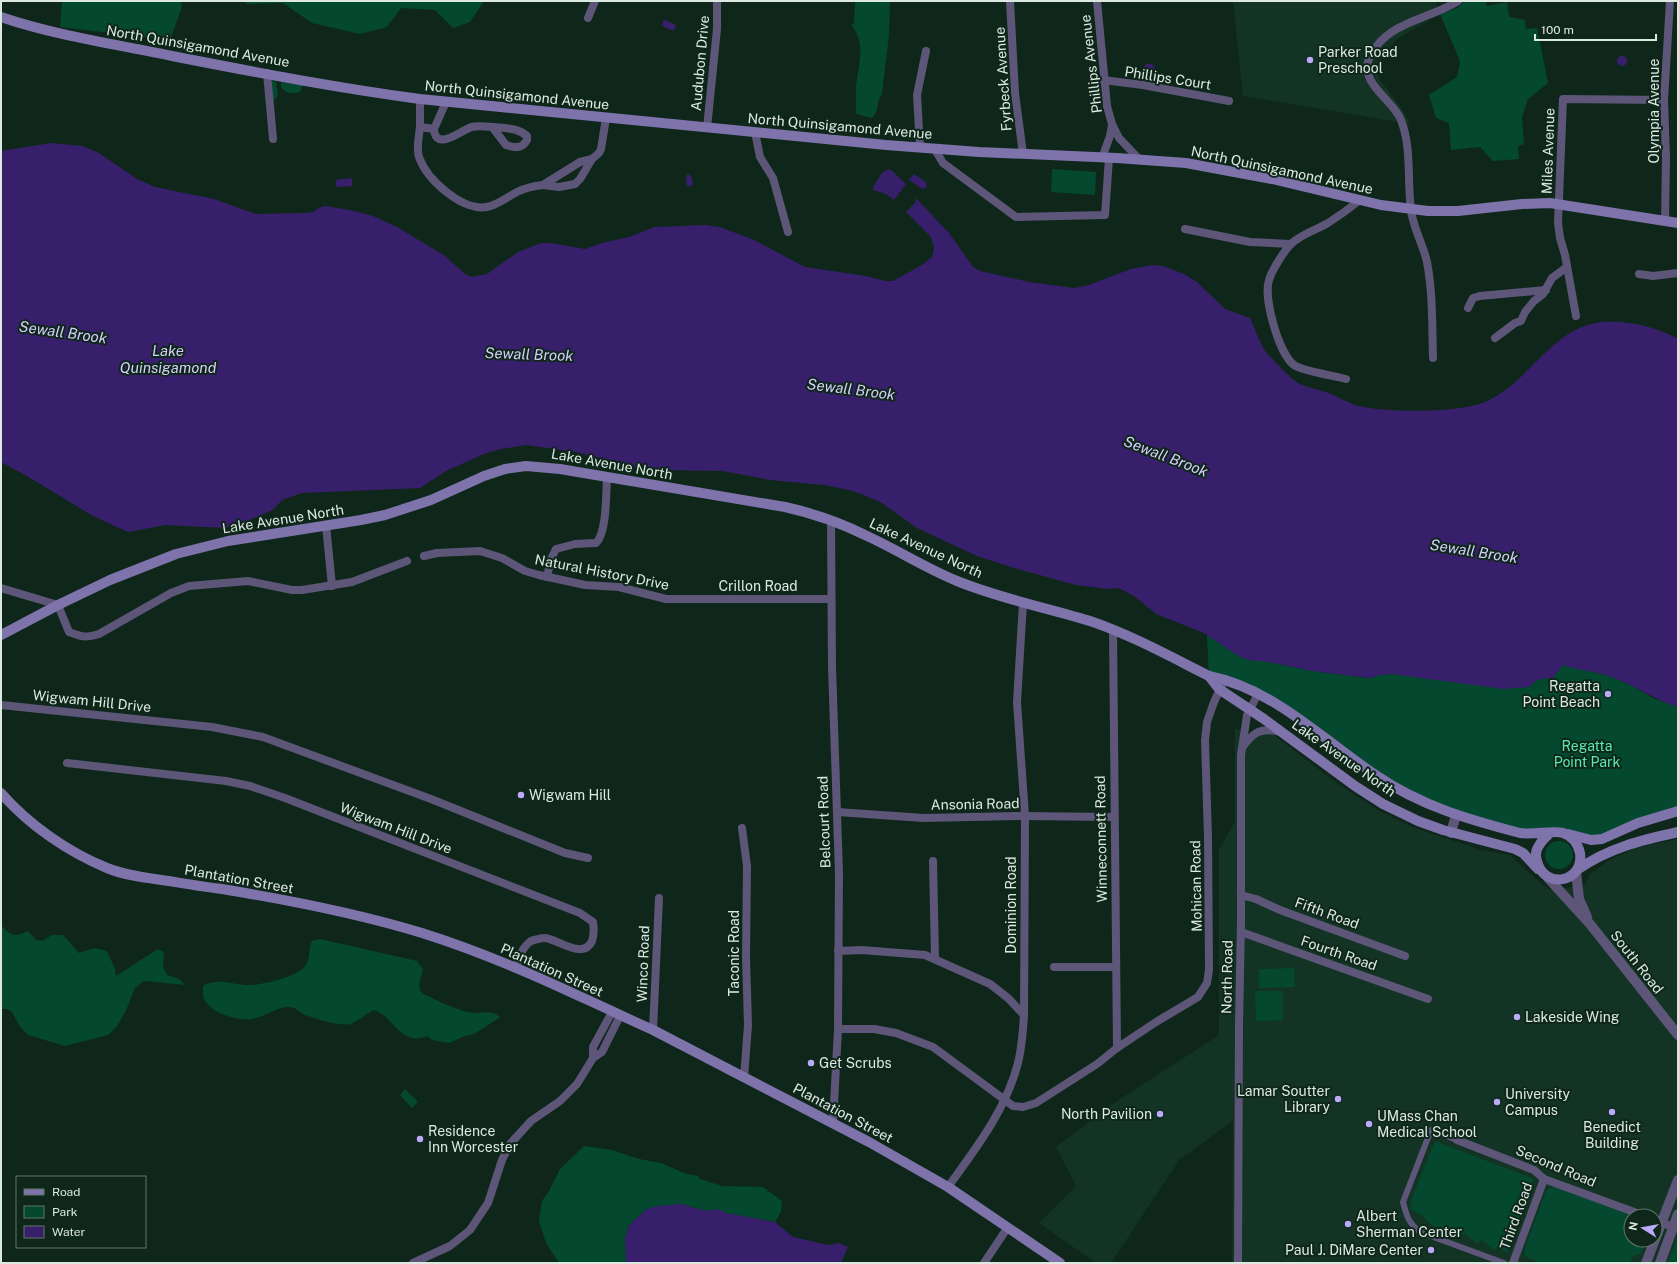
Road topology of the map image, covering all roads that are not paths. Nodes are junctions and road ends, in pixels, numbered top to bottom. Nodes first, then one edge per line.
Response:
1 (595, 1) edge
2 (717, 1) edge
3 (1010, 1) edge
4 (1097, 1) edge
5 (1458, 1) edge
6 (1670, 1) edge
7 (1, 17) edge
8 (588, 18) dead end
9 (1669, 24) junction
10 (1678, 25) edge
11 (926, 51) dead end
12 (267, 73) junction
13 (1103, 80) junction
14 (420, 100) junction
15 (1664, 100) junction
16 (1229, 101) dead end
17 (446, 102) junction
18 (606, 118) junction
19 (1112, 124) junction
20 (420, 127) junction
21 (494, 128) dead end
22 (707, 128) junction
23 (434, 129) junction
24 (755, 132) junction
25 (273, 139) dead end
26 (920, 147) junction
27 (934, 148) junction
28 (1023, 154) junction
29 (1106, 158) junction
30 (592, 159) junction
31 (1139, 159) junction
32 (543, 185) junction
33 (1360, 200) junction
34 (1559, 204) junction
35 (1411, 209) junction
36 (1665, 222) junction
37 (1678, 223) edge
38 (1185, 229) dead end
39 (788, 232) dead end
40 (1292, 244) junction
41 (1567, 267) junction
42 (1678, 273) edge
43 (1639, 274) dead end
44 (1546, 290) junction
45 (1468, 308) dead end
46 (1576, 316) dead end
47 (1495, 338) dead end
48 (1433, 358) dead end
49 (1346, 379) dead end
50 (607, 477) junction
51 (831, 521) junction
52 (326, 525) junction
53 (424, 556) dead end
54 (407, 561) dead end
55 (547, 577) junction
56 (332, 586) junction
57 (1, 588) edge
58 (832, 598) junction
59 (685, 599) joint
60 (1023, 603) junction
61 (58, 605) junction
62 (1113, 630) junction
63 (1, 635) edge
64 (1208, 676) junction
65 (1225, 679) junction
66 (1219, 689) junction
67 (1258, 694) junction
68 (1, 704) edge
69 (1250, 709) junction
70 (1283, 733) junction
71 (1241, 749) junction
72 (67, 763) dead end
73 (1, 793) edge
74 (1678, 811) edge
75 (838, 812) junction
76 (1456, 815) junction
77 (1025, 816) junction
78 (1114, 817) junction
79 (742, 828) dead end
80 (1678, 832) edge
81 (1451, 833) junction
82 (1550, 833) junction
83 (1564, 833) junction
84 (588, 858) dead end
85 (933, 861) dead end
86 (1539, 870) junction
87 (1576, 871) junction
88 (1548, 878) junction
89 (1241, 895) junction
90 (659, 898) dead end
91 (1590, 924) junction
92 (1241, 932) junction
93 (838, 951) junction
94 (1405, 956) dead end
95 (935, 959) junction
96 (1054, 967) dead end
97 (1116, 967) junction
98 (516, 968) junction
99 (1428, 999) dead end
100 (616, 1014) junction
101 (1024, 1014) junction
102 (838, 1029) junction
103 (653, 1030) junction
104 (1678, 1035) edge
105 (1117, 1048) junction
106 (744, 1078) junction
107 (1005, 1100) junction
108 (833, 1123) junction
109 (1457, 1140) joint
110 (1544, 1179) junction
111 (1678, 1180) edge
112 (948, 1187) junction
113 (1623, 1208) edge
114 (1663, 1211) edge
115 (1678, 1214) edge
116 (1663, 1223) edge
117 (1008, 1227) junction
118 (1673, 1227) junction
119 (1650, 1248) edge
120 (412, 1263) edge
121 (984, 1263) edge
122 (1060, 1263) edge
123 (1238, 1263) edge
124 (1504, 1263) edge
125 (1513, 1263) edge
126 (1646, 1263) edge
127 (1660, 1263) edge

1 - 8 street
2 - 22 street, Audubon Drive
3 - 28 street, Fyrbeck Avenue
4 - 13 street, Phillips Avenue
5 - 35 street
6 - 9 street, Olympia Avenue
7 - 12 main road, North Quinsigamond Avenue
9 - 10 street
9 - 15 street, Olympia Avenue
11 - 26 street
12 - 14 main road, North Quinsigamond Avenue
12 - 25 street
13 - 16 street, Phillips Court
13 - 19 street, Phillips Avenue
14 - 17 main road, North Quinsigamond Avenue
14 - 20 street
15 - 34 street, Miles Avenue
15 - 36 street, Olympia Avenue
17 - 18 main road, North Quinsigamond Avenue
17 - 23 street
18 - 22 main road, North Quinsigamond Avenue
18 - 30 street
19 - 29 street, Phillips Avenue
19 - 31 street, Phillips Avenue
20 - 23 street
20 - 32 street
21 - 23 street
22 - 24 main road, North Quinsigamond Avenue
24 - 26 main road, North Quinsigamond Avenue
24 - 39 street
26 - 27 main road, North Quinsigamond Avenue
27 - 28 main road, North Quinsigamond Avenue
27 - 29 street, Phillips Avenue
28 - 29 main road, North Quinsigamond Avenue
29 - 31 main road, North Quinsigamond Avenue
30 - 32 street
30 - 32 street
31 - 33 main road, North Quinsigamond Avenue
33 - 35 main road, North Quinsigamond Avenue
33 - 40 street
34 - 35 main road, North Quinsigamond Avenue
34 - 36 main road, North Quinsigamond Avenue
34 - 41 street, Miles Avenue
35 - 48 street
36 - 37 main road, North Quinsigamond Avenue
38 - 40 street
40 - 49 street
41 - 44 street
41 - 46 street, Miles Avenue
42 - 43 street
44 - 45 street
44 - 47 street
50 - 51 main road, Lake Avenue North
50 - 52 main road, Lake Avenue North
50 - 55 street
51 - 58 street, Belcourt Road
51 - 60 main road, Lake Avenue North
52 - 56 street
52 - 61 main road, Lake Avenue North
53 - 55 street, Natural History Drive
54 - 56 street
55 - 59 street, Natural History Drive
56 - 61 street
57 - 61 street
58 - 59 street, Crillon Road
58 - 75 street, Belcourt Road
60 - 62 main road, Lake Avenue North
60 - 77 street, Dominion Road
61 - 63 main road, Lake Avenue North
62 - 64 main road, Lake Avenue North
62 - 78 street, Winneconnett Road
64 - 65 main road, Lake Avenue North
64 - 66 main road, Lake Avenue North
65 - 66 street, Mohican Road
65 - 67 main road, Lake Avenue North
66 - 69 main road, Lake Avenue North
66 - 105 street, Mohican Road
67 - 69 street, North Road
67 - 76 main road, Lake Avenue North
68 - 84 street, Wigwam Hill Drive
69 - 70 main road, Lake Avenue North
69 - 71 street, North Road
70 - 71 street
70 - 81 main road, Lake Avenue North
71 - 89 street, North Road
72 - 98 street, Wigwam Hill Drive
73 - 98 main road, Plantation Street
74 - 83 main road
75 - 77 street, Ansonia Road
75 - 93 street, Belcourt Road
76 - 81 street
76 - 82 main road, Lake Avenue North
77 - 78 street, Ansonia Road
77 - 101 street, Dominion Road
78 - 97 street, Winneconnett Road
79 - 106 street, Taconic Road
80 - 87 main road
81 - 86 main road, Lake Avenue North
82 - 83 main road
82 - 86 main road
83 - 87 main road
85 - 95 street
86 - 88 main road
87 - 88 main road
87 - 91 street, South Road
88 - 91 street, South Road
89 - 92 street, North Road
89 - 94 street, Fifth Road
90 - 103 street, Winco Road
91 - 104 street, South Road
92 - 99 street, Fourth Road
92 - 123 street, North Road
93 - 95 street
93 - 102 street, Belcourt Road
95 - 101 street
96 - 97 street
97 - 105 street, Winneconnett Road
98 - 100 main road, Plantation Street
100 - 103 main road, Plantation Street
100 - 120 street
101 - 107 street, Dominion Road
102 - 107 street, Mohican Road
102 - 108 street, Belcourt Road
103 - 106 main road, Plantation Street
105 - 107 street, Mohican Road
106 - 108 main road, Plantation Street
107 - 112 street, Dominion Road
108 - 112 main road, Plantation Street
109 - 110 street, Second Road
109 - 124 street
110 - 113 street, Second Road
110 - 125 street, Third Road
111 - 114 street
112 - 117 main road, Plantation Street
115 - 118 street
116 - 118 street
117 - 121 street
117 - 122 main road, Plantation Street
118 - 127 street
119 - 126 street

